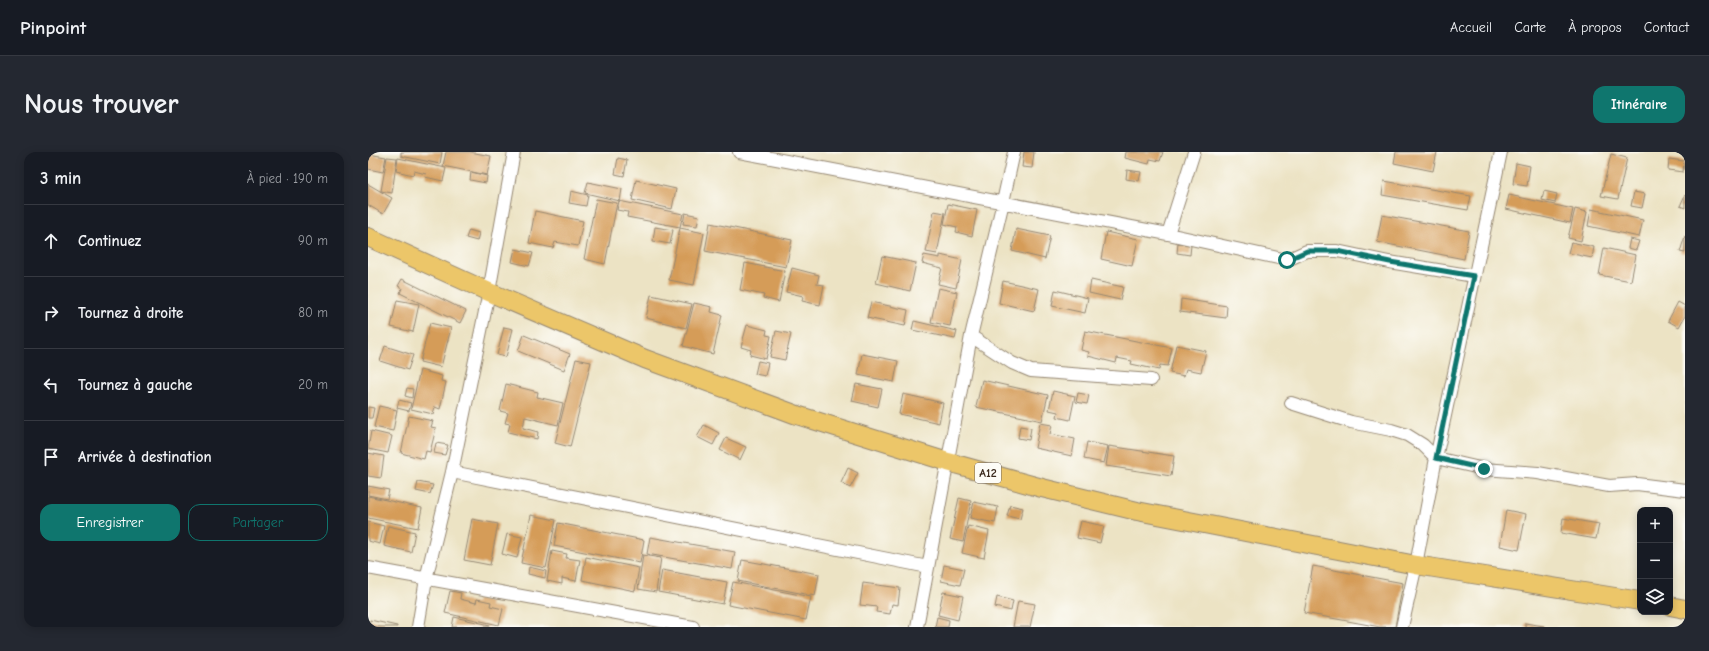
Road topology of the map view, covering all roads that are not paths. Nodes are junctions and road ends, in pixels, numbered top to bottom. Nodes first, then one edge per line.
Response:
1 (514, 152) edge
2 (739, 152) edge
3 (1014, 152) edge
4 (1194, 152) edge
5 (1501, 152) edge
6 (1004, 202) junction
7 (1168, 234) junction
8 (368, 237) edge
9 (1474, 276) junction
10 (489, 292) junction
11 (971, 336) junction
12 (1151, 380) dead end
13 (1292, 403) dead end
14 (1436, 458) junction
15 (948, 462) junction
16 (452, 472) junction
17 (1685, 490) edge
18 (1416, 565) junction
19 (928, 567) junction
20 (368, 568) edge
21 (426, 579) junction
22 (1637, 601) edge
23 (1673, 607) edge
24 (1685, 609) edge
25 (418, 627) edge
26 (693, 627) edge
27 (917, 627) edge
28 (1402, 627) edge

1 - 10 street
2 - 6 street
3 - 6 street
4 - 7 street
5 - 9 street
6 - 7 street
6 - 11 street
7 - 9 street
8 - 10 main road, A12
9 - 14 street
10 - 15 main road, A12
10 - 16 street
11 - 12 street
11 - 15 street
13 - 14 street
14 - 17 street
14 - 18 street
15 - 18 main road, A12
15 - 19 street
16 - 19 street
16 - 21 street
18 - 22 main road, A12
18 - 28 street
19 - 27 street
20 - 21 street
21 - 25 street
21 - 26 street
23 - 24 main road

